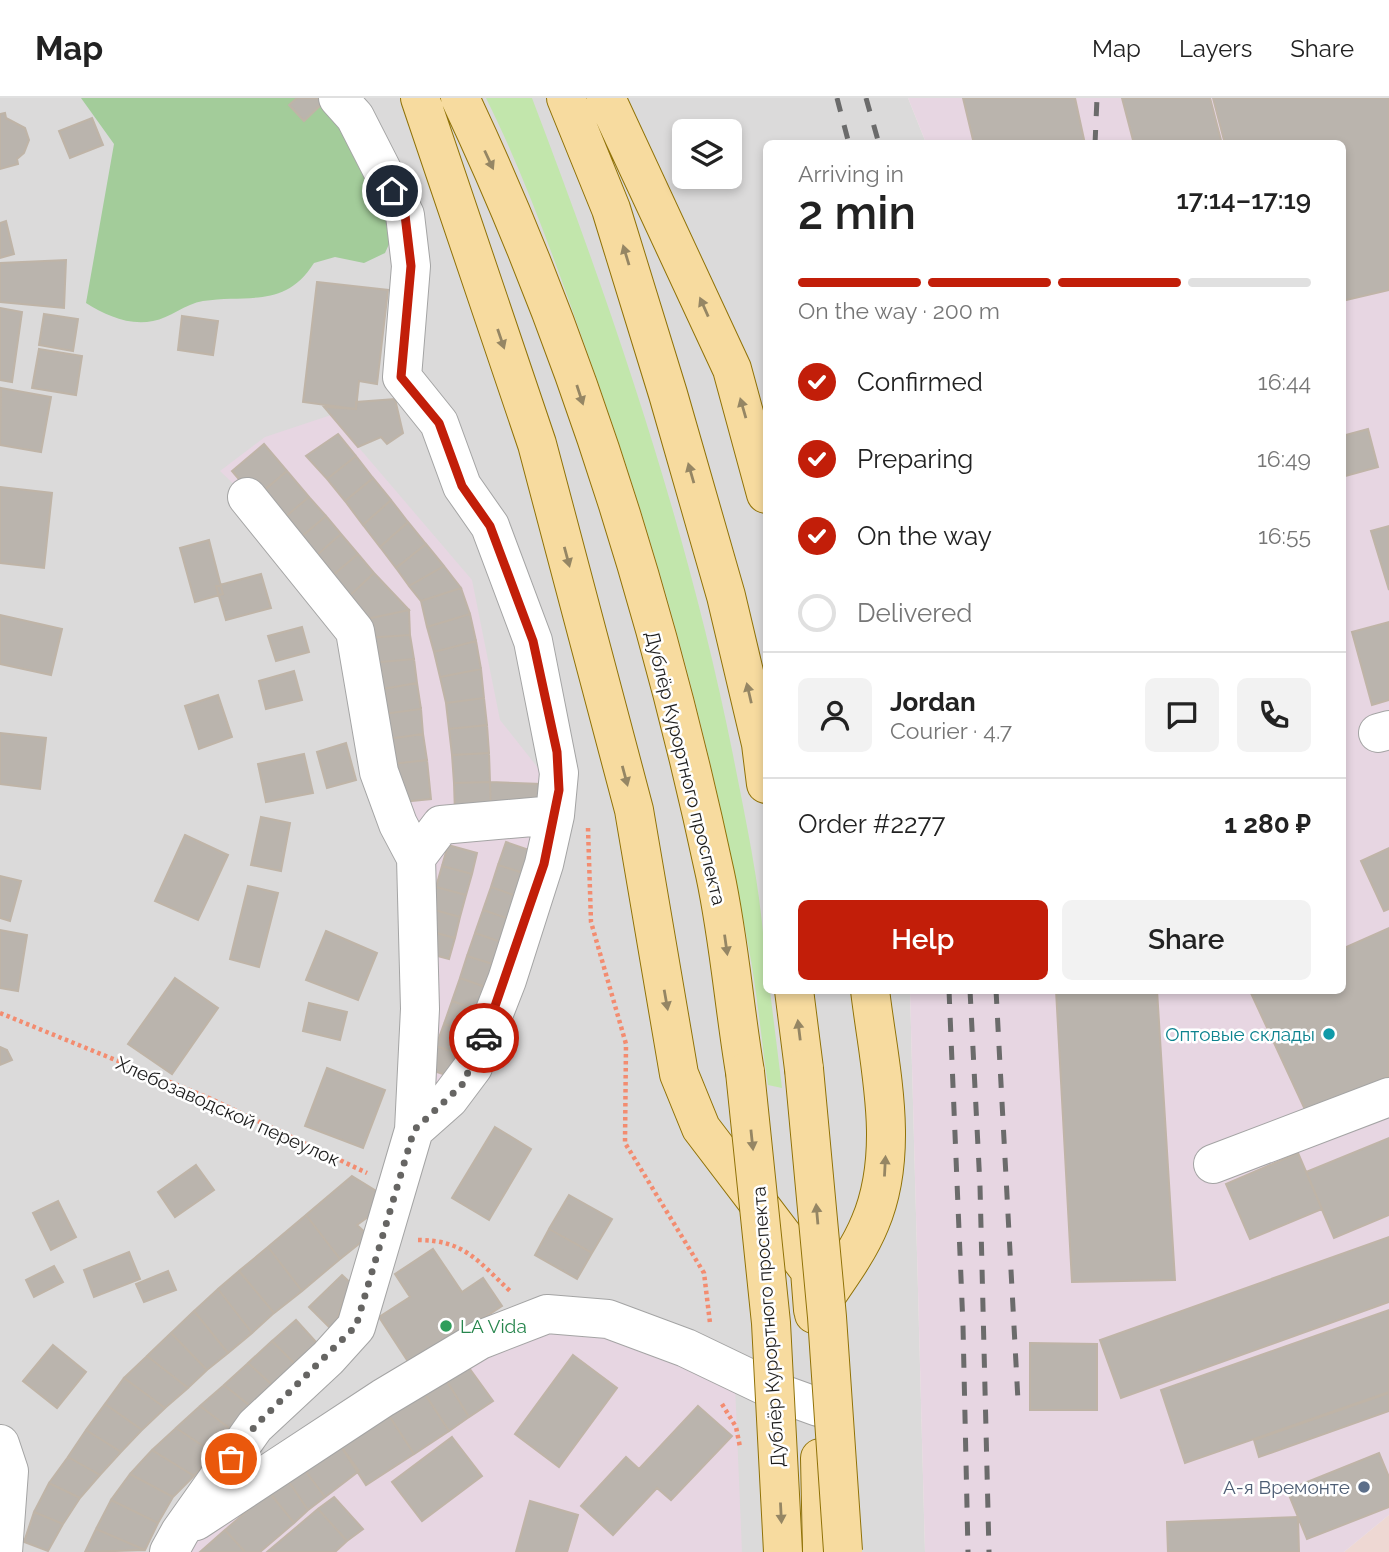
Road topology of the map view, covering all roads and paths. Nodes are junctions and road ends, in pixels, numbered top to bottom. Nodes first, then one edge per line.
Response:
1 (338, 98) edge
2 (420, 98) edge
3 (460, 98) edge
4 (566, 98) edge
5 (607, 98) edge
6 (763, 483) edge
7 (247, 497) dead end
8 (763, 760) edge
9 (557, 803) junction
10 (416, 858) junction
11 (795, 994) edge
12 (870, 994) edge
13 (0, 1013) edge
14 (1389, 1097) edge
15 (414, 1130) junction
16 (1213, 1164) dead end
17 (399, 1189) junction
18 (387, 1233) junction
19 (814, 1314) junction
20 (537, 1317) junction
21 (715, 1378) junction
22 (818, 1407) junction
23 (0, 1444) edge
24 (743, 1458) dead end
25 (174, 1542) edge
26 (2, 1552) edge
27 (783, 1552) edge
28 (822, 1552) edge
29 (843, 1552) edge

1 - 9 street
2 -> 19 main road
3 -> 27 main road, Дублёр Курортного проспекта, bridge
8 -> 4 main road
6 -> 5 main road
7 - 10 street
9 - 10 street
9 - 15 street
9 - 21 path
10 - 15 street
29 -> 11 main road, bridge
19 -> 12 main road
13 - 17 path, Хлебозаводской переулок
14 - 16 street
15 - 17 street
17 - 18 street
18 - 20 path
18 - 25 street
19 - 22 main road
20 - 21 street
20 - 25 street
21 - 22 street
21 - 24 path
22 - 28 main road
23 - 26 street

